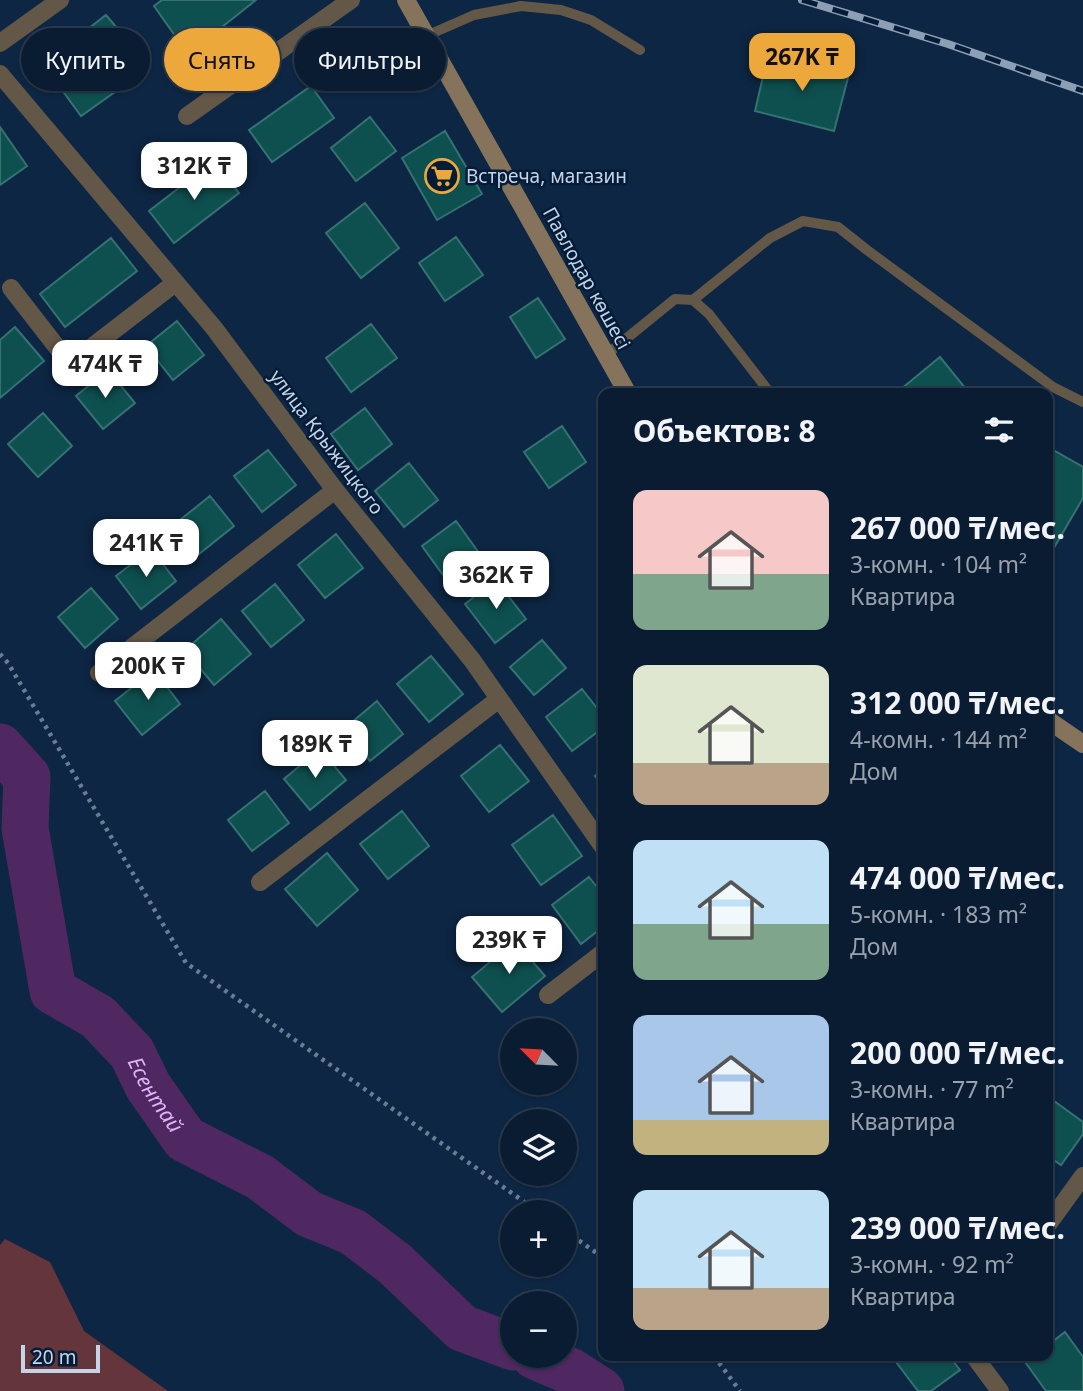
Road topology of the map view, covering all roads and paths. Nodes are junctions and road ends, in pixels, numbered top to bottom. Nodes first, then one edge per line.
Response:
1 (60, 0) edge
2 (351, 0) edge
3 (406, 0) edge
4 (422, 28) edge
5 (444, 28) edge
6 (0, 43) edge
7 (640, 50) dead end
8 (446, 71) edge
9 (0, 74) edge
10 (187, 116) dead end
11 (175, 282) junction
12 (11, 288) dead end
13 (693, 300) junction
14 (606, 355) junction
15 (625, 388) edge
16 (766, 388) edge
17 (1083, 402) edge
18 (335, 490) junction
19 (0, 654) edge
20 (99, 673) dead end
21 (499, 699) junction
22 (1053, 723) edge
23 (1083, 744) edge
24 (598, 840) edge
25 (260, 882) dead end
26 (598, 956) edge
27 (548, 995) dead end
28 (1083, 1176) edge
29 (522, 1200) edge
30 (1053, 1217) edge
31 (577, 1239) edge
32 (598, 1254) edge
33 (718, 1361) edge
34 (978, 1361) edge
35 (740, 1391) edge
36 (1000, 1391) edge

1 - 6 street
2 - 10 street
3 - 4 street, Павлодар көшесі
5 - 7 lane
8 - 14 street, Павлодар көшесі
9 - 11 street, улица Крыжицкого
11 - 12 street
11 - 18 street, улица Крыжицкого
13 - 14 lane
13 - 16 lane
13 - 17 lane
14 - 15 street, Павлодар көшесі
18 - 20 street
18 - 21 street, улица Крыжицкого
19 - 29 path
21 - 24 street, улица Крыжицкого
21 - 25 street
22 - 23 street
26 - 27 street
28 - 30 street
31 - 32 path
33 - 35 path
34 - 36 street

